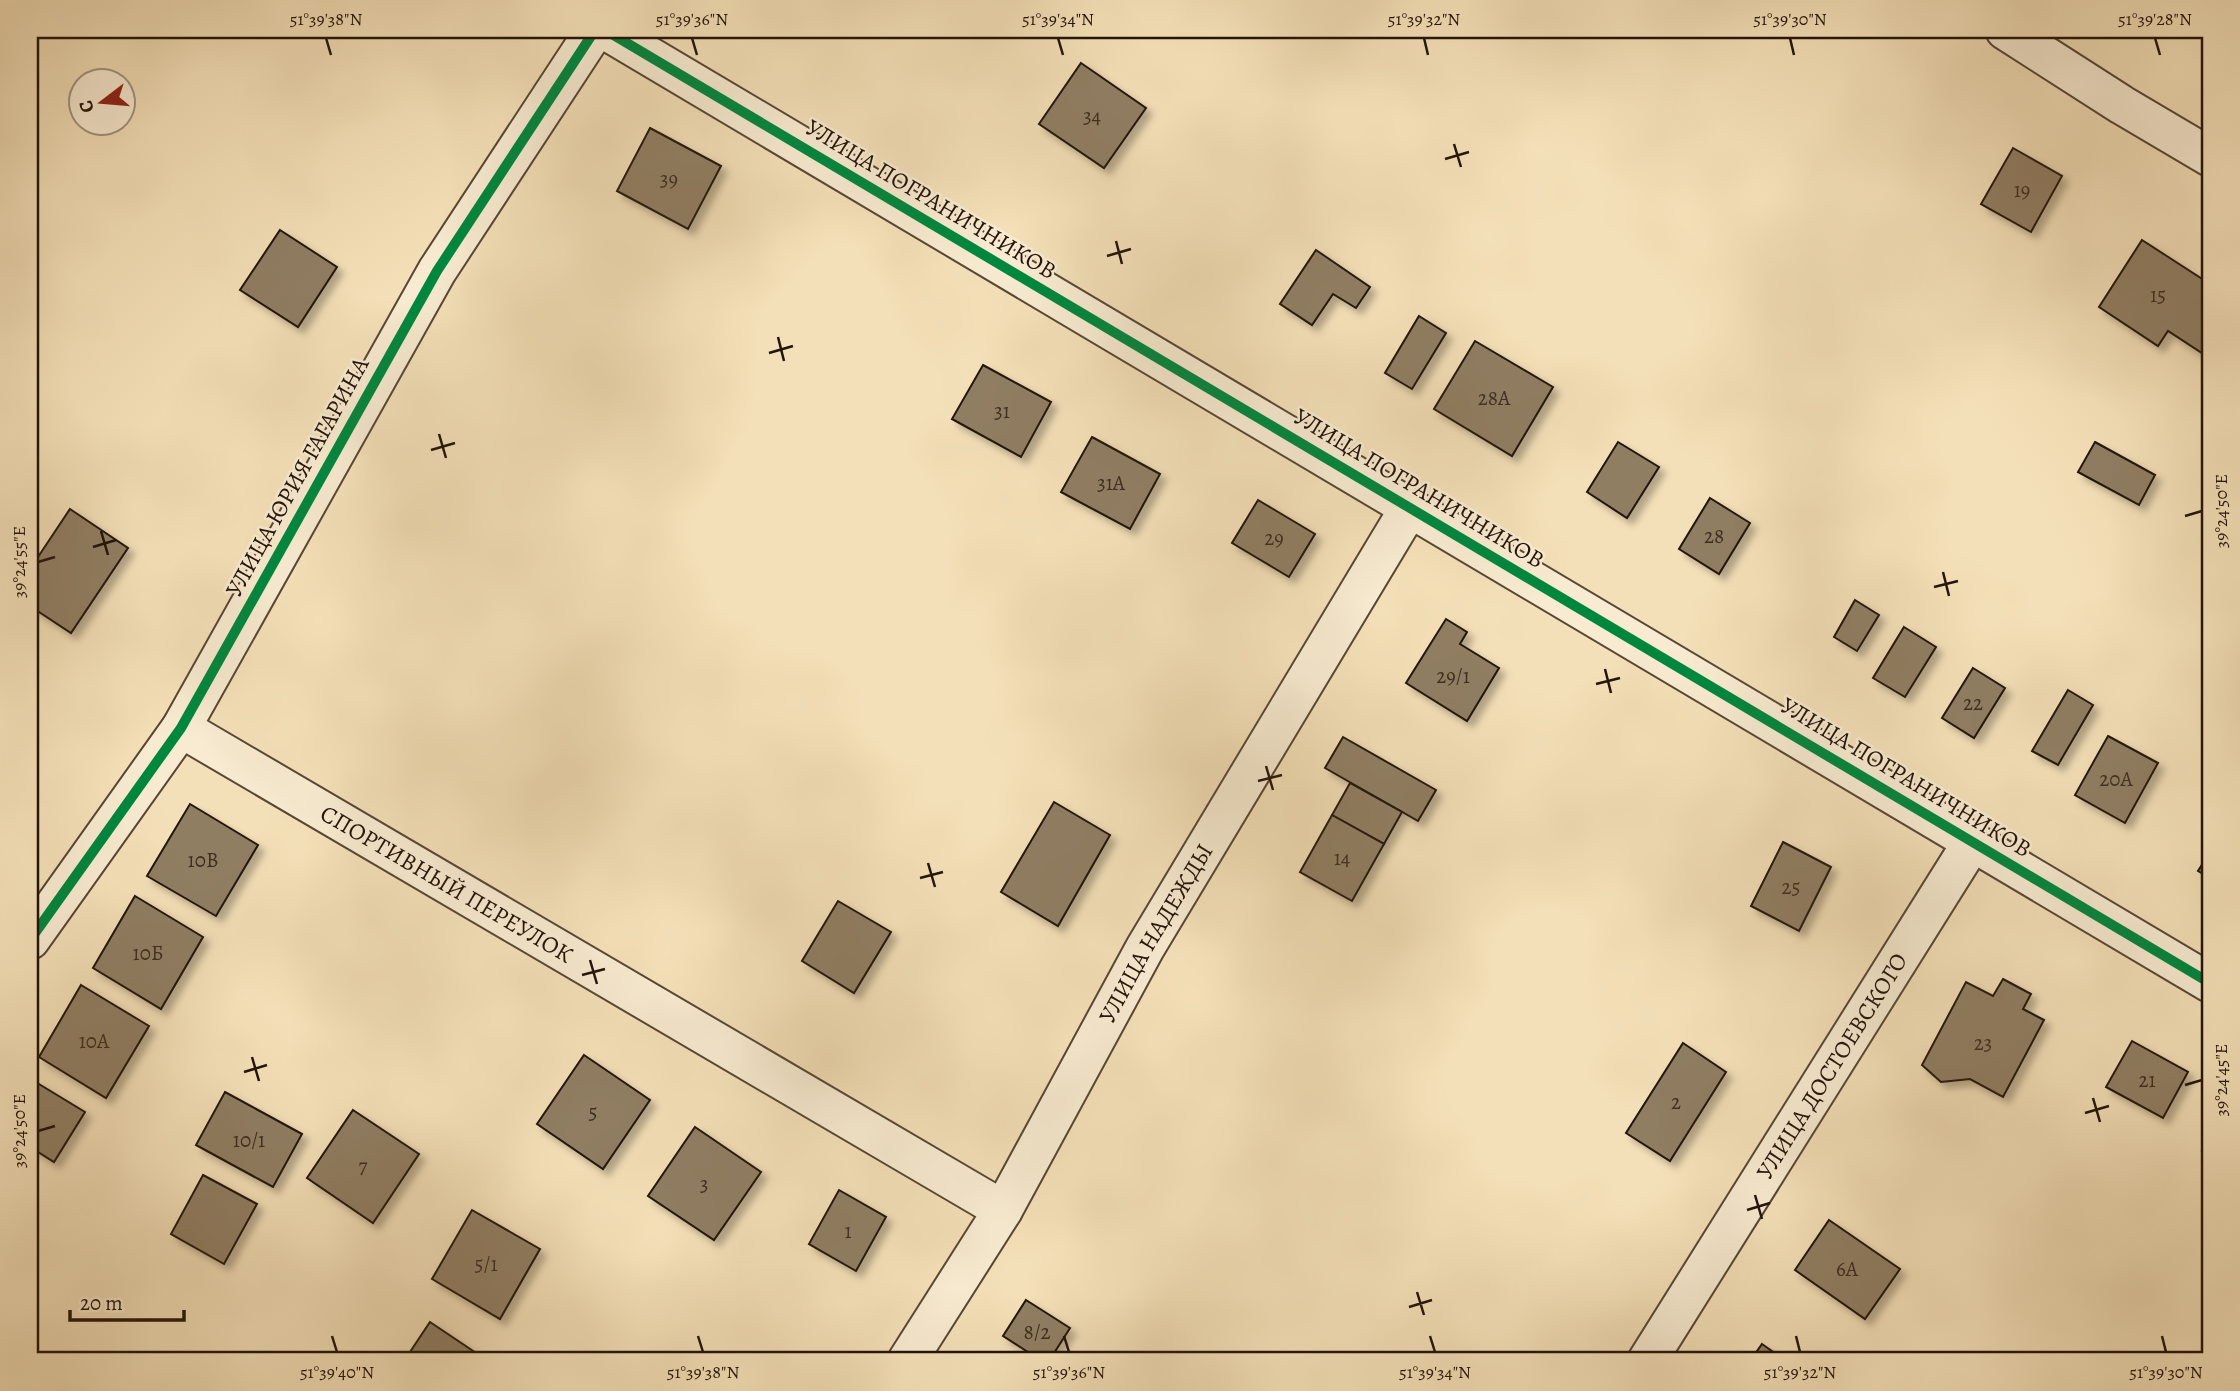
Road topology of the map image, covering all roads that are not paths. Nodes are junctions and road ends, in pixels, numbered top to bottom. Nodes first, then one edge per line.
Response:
1 (595, 30) edge
2 (606, 30) edge
3 (2005, 30) edge
4 (2210, 157) edge
5 (1410, 507) junction
6 (181, 728) junction
7 (1973, 841) junction
8 (30, 940) edge
9 (2210, 983) edge
10 (1003, 1210) junction
11 (907, 1361) edge
12 (1647, 1361) edge

1 - 6 street, УЛИЦА ЮРИЯ ГАГАРИНА
2 - 5 street, УЛИЦА ПОГРАНИЧНИКОВ
3 - 4 street
5 - 7 street, УЛИЦА ПОГРАНИЧНИКОВ
5 - 10 street, УЛИЦА НАДЕЖДЫ
6 - 8 street, УЛИЦА ЮРИЯ ГАГАРИНА
6 - 10 street, СПОРТИВНЫЙ ПЕРЕУЛОК
7 - 9 street, УЛИЦА ПОГРАНИЧНИКОВ
7 - 12 street, УЛИЦА ДОСТОЕВСКОГО
10 - 11 street, УЛИЦА НАДЕЖДЫ

